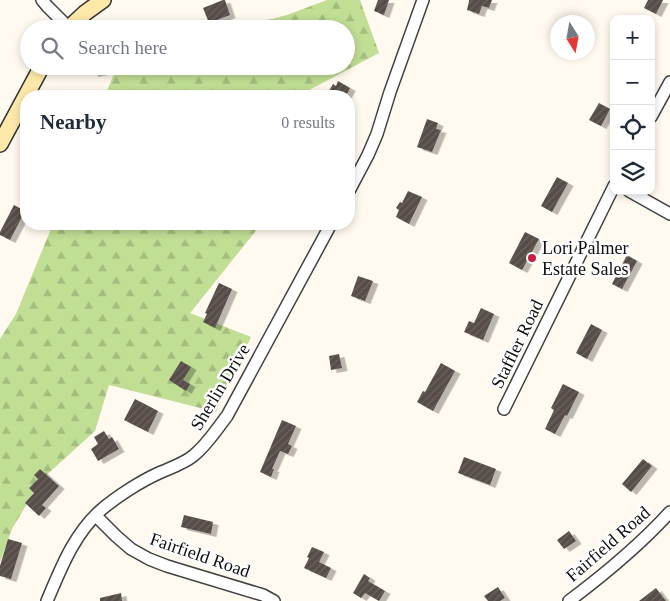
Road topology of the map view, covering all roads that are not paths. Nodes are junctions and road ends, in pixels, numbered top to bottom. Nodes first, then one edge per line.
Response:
1 (42, 0) edge
2 (103, 0) edge
3 (424, 0) edge
4 (60, 20) edge
5 (77, 20) edge
6 (37, 75) edge
7 (670, 82) edge
8 (29, 90) edge
9 (20, 107) edge
10 (655, 110) edge
11 (0, 144) edge
12 (355, 180) edge
13 (610, 194) edge
14 (636, 195) edge
15 (670, 214) edge
16 (328, 230) edge
17 (504, 409) dead end
18 (670, 512) edge
19 (96, 516) junction
20 (47, 601) edge
21 (274, 601) edge
22 (569, 601) edge

1 - 4 street
2 - 5 street
3 - 12 street
6 - 8 street
7 - 10 street
9 - 11 street
13 - 17 street, Staffler Road
14 - 15 street
16 - 19 street, Sherlin Drive
18 - 22 street, Fairfield Road
19 - 20 street, Sherlin Drive
19 - 21 street, Fairfield Road

